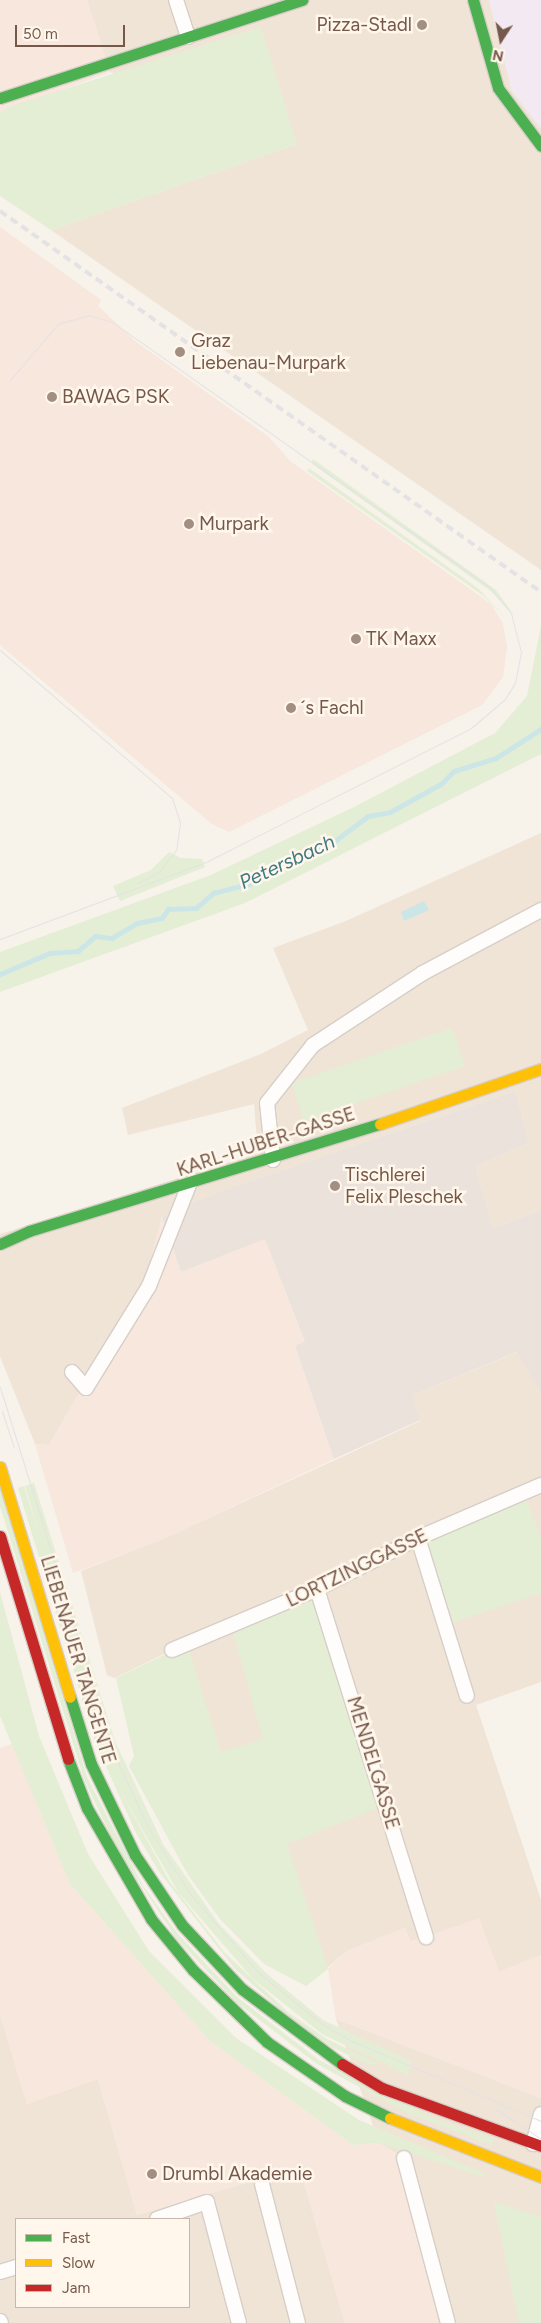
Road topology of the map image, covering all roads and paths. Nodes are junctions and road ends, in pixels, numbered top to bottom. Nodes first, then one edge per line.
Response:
1 (176, 0) edge
2 (302, 0) edge
3 (473, 0) edge
4 (188, 37) junction
5 (0, 98) edge
6 (541, 146) edge
7 (541, 910) edge
8 (541, 1069) edge
9 (273, 1160) junction
10 (189, 1185) junction
11 (0, 1244) edge
12 (72, 1372) dead end
13 (0, 1467) edge
14 (541, 1485) edge
15 (0, 1536) edge
16 (418, 1538) junction
17 (317, 1590) junction
18 (172, 1650) dead end
19 (467, 1696) dead end
20 (426, 1938) dead end
21 (541, 2114) edge
22 (533, 2152) edge
23 (404, 2158) dead end
24 (541, 2177) edge
25 (262, 2184) dead end
26 (160, 2218) edge
27 (15, 2267) edge
28 (0, 2272) edge
29 (239, 2323) edge
30 (298, 2323) edge
31 (448, 2323) edge

1 - 4 street
2 - 4 main road
3 - 6 main road
4 - 5 main road
7 - 9 street
8 - 9 main road, KARL-HUBER-GASSE
9 - 10 main road, KARL-HUBER-GASSE
10 - 11 main road, KARL-HUBER-GASSE
10 - 12 street
13 - 22 main road, LIEBENAUER TANGENTE
14 - 16 street, LORTZINGGASSE
15 - 22 main road, LIEBENAUER TANGENTE
16 - 17 street, LORTZINGGASSE
16 - 19 street
17 - 18 street, LORTZINGGASSE
17 - 20 street, MENDELGASSE
21 - 22 street
22 - 24 main road, LIEBENAUER TANGENTE
23 - 31 street
25 - 30 street
26 - 29 street
27 - 28 street

